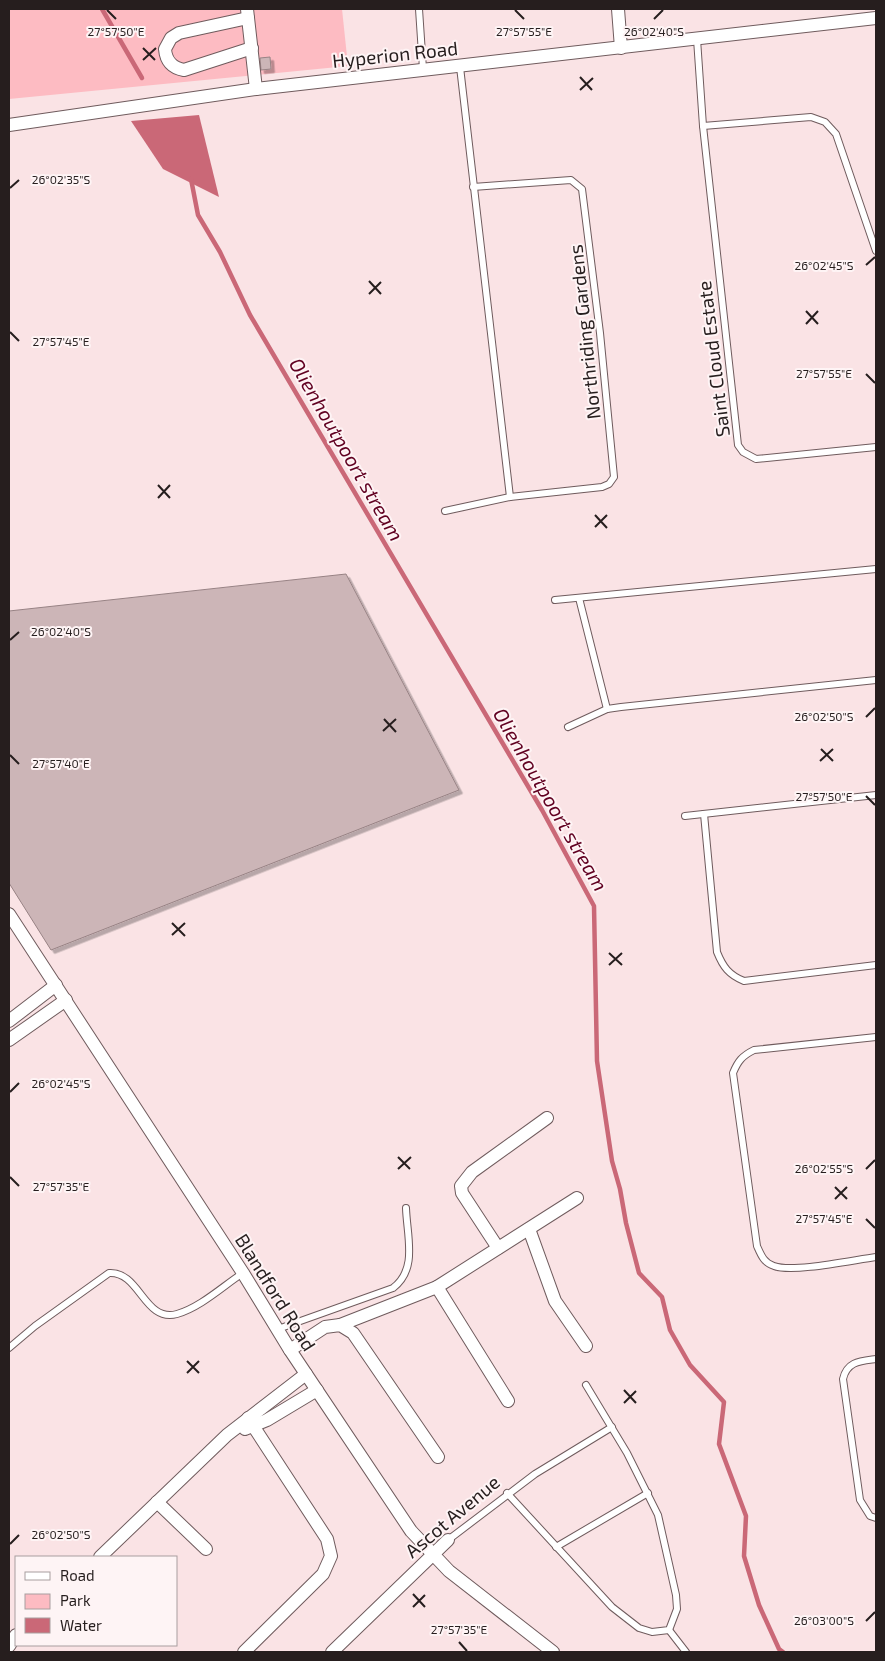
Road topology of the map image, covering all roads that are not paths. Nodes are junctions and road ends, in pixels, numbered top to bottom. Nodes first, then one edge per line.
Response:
1 (419, 9) edge
2 (618, 9) edge
3 (248, 13) edge
4 (876, 20) edge
5 (697, 39) junction
6 (252, 48) junction
7 (622, 48) junction
8 (460, 66) junction
9 (424, 69) junction
10 (256, 89) junction
11 (9, 125) edge
12 (703, 126) junction
13 (473, 188) junction
14 (876, 251) edge
15 (876, 447) edge
16 (510, 497) junction
17 (445, 511) dead end
18 (876, 569) edge
19 (579, 598) junction
20 (555, 600) dead end
21 (876, 680) edge
22 (607, 710) junction
23 (568, 727) dead end
24 (876, 795) edge
25 (704, 814) junction
26 (684, 816) dead end
27 (11, 920) edge
28 (876, 965) edge
29 (56, 985) junction
30 (66, 1000) junction
31 (9, 1022) edge
32 (876, 1037) edge
33 (9, 1040) edge
34 (547, 1118) dead end
35 (577, 1198) dead end
36 (406, 1208) dead end
37 (529, 1229) junction
38 (498, 1248) junction
39 (876, 1257) edge
40 (243, 1272) junction
41 (437, 1287) junction
42 (340, 1325) junction
43 (278, 1329) junction
44 (586, 1346) dead end
45 (9, 1348) edge
46 (290, 1350) junction
47 (876, 1358) edge
48 (306, 1374) junction
49 (586, 1385) dead end
50 (317, 1390) junction
51 (508, 1401) dead end
52 (250, 1422) junction
53 (612, 1427) junction
54 (438, 1457) dead end
55 (508, 1493) junction
56 (648, 1493) junction
57 (157, 1502) junction
58 (876, 1518) edge
59 (448, 1540) joint
60 (556, 1547) junction
61 (206, 1549) dead end
62 (431, 1555) junction
63 (101, 1556) edge
64 (669, 1630) junction
65 (244, 1652) edge
66 (332, 1652) edge
67 (553, 1652) edge
68 (686, 1652) edge

1 - 9 lane
2 - 7 street
3 - 6 street
3 - 6 street
4 - 5 street, Hyperion Road
5 - 7 street, Hyperion Road
5 - 12 lane, Saint Cloud Estate
6 - 10 street
7 - 8 street, Hyperion Road
8 - 9 street, Hyperion Road
8 - 13 lane
9 - 10 street, Hyperion Road
10 - 11 street, Hyperion Road
12 - 14 lane
12 - 15 lane, Saint Cloud Estate
13 - 16 lane
13 - 16 lane, Northriding Gardens
16 - 17 lane, Northriding Gardens
18 - 19 lane
19 - 20 lane
19 - 22 lane
21 - 22 lane
22 - 23 lane
24 - 25 lane
25 - 26 lane
25 - 28 lane
27 - 29 street, Blandford Road
29 - 30 street, Blandford Road
29 - 31 street
30 - 33 street
30 - 40 street, Blandford Road
32 - 39 lane
34 - 38 street
35 - 37 street
36 - 43 lane
37 - 38 street
37 - 44 street
38 - 41 street
40 - 43 street, Blandford Road
40 - 45 lane
41 - 42 street
41 - 51 street
42 - 46 street
42 - 54 street
43 - 46 street, Blandford Road
46 - 48 street, Blandford Road
47 - 58 lane
48 - 50 street, Blandford Road
48 - 52 street
49 - 53 lane
50 - 52 street
50 - 62 street, Blandford Road
52 - 57 street
52 - 65 street
53 - 55 lane, Ascot Avenue
53 - 56 lane
55 - 59 lane, Ascot Avenue
55 - 60 lane
56 - 60 lane
56 - 64 lane
57 - 61 street
57 - 63 street
59 - 62 street, Ascot Avenue
60 - 64 lane
62 - 66 street, Ascot Avenue
62 - 67 street, Blandford Road
64 - 68 lane

